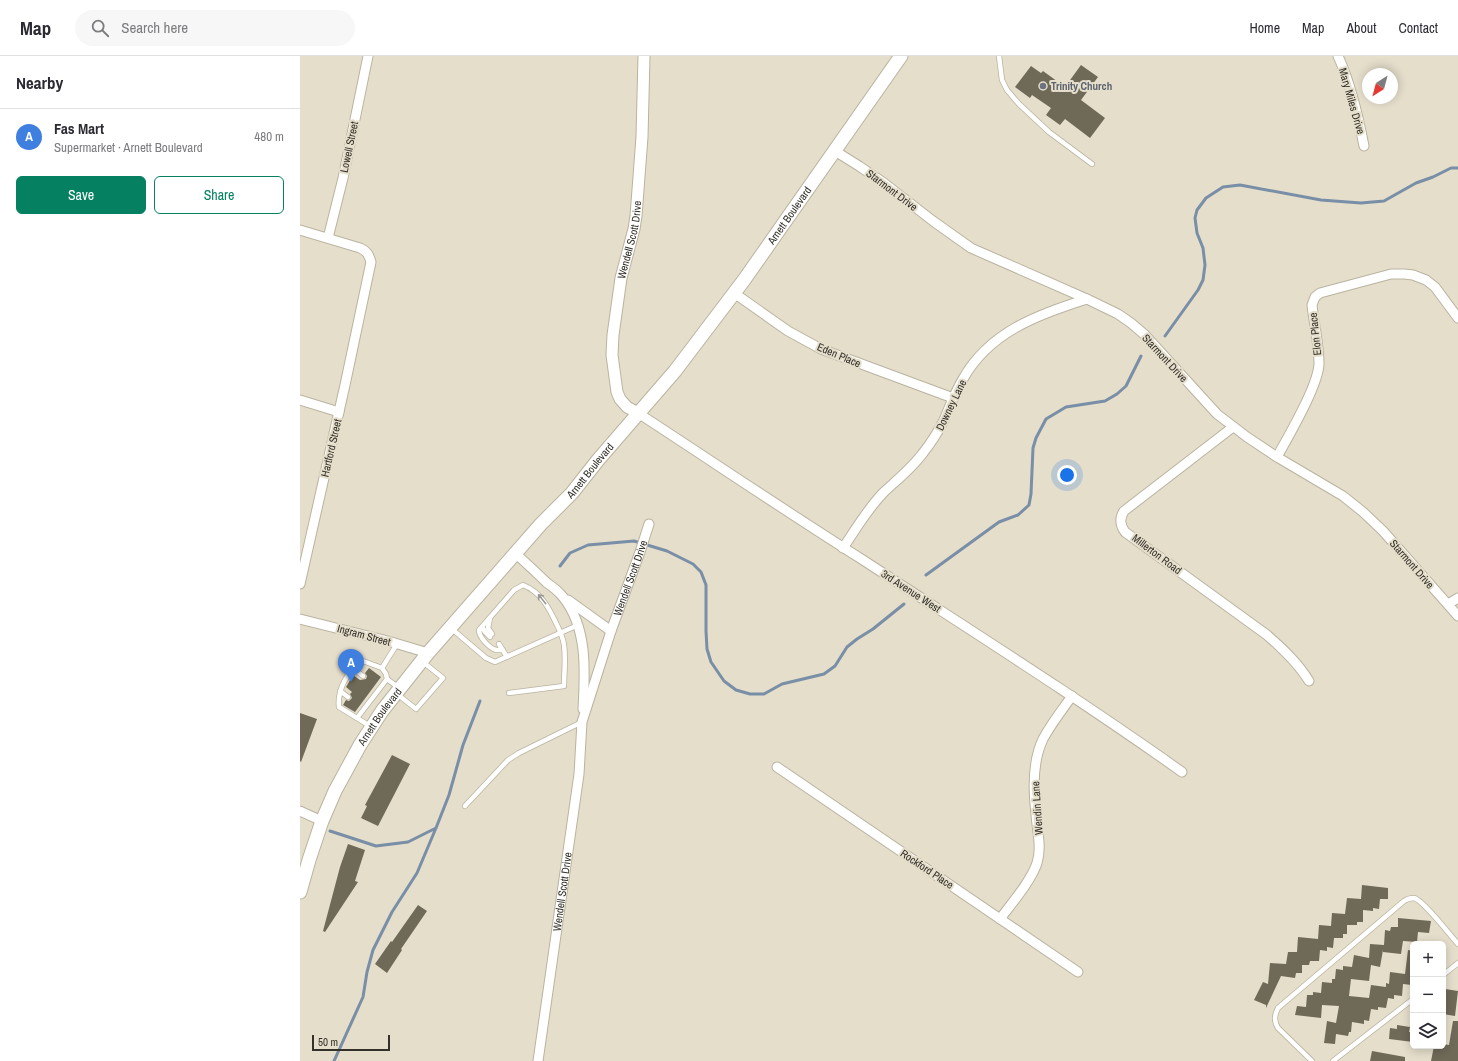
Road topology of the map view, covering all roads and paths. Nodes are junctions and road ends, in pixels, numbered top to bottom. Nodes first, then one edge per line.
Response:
1 (368, 56) edge
2 (644, 56) edge
3 (901, 56) edge
4 (999, 56) edge
5 (1338, 56) edge
6 (1364, 146) dead end
7 (835, 151) junction
8 (1092, 164) dead end
9 (300, 230) edge
10 (328, 238) junction
11 (734, 293) junction
12 (1087, 299) junction
13 (1458, 318) edge
14 (953, 398) junction
15 (300, 400) edge
16 (339, 412) junction
17 (638, 413) junction
18 (1233, 427) junction
19 (1278, 457) junction
20 (648, 527) dead end
21 (843, 548) junction
22 (516, 554) junction
23 (300, 584) edge
24 (563, 597) junction
25 (1458, 598) edge
26 (1448, 604) junction
27 (1458, 616) edge
28 (490, 618) junction
29 (300, 619) edge
30 (578, 625) junction
31 (482, 627) junction
32 (451, 628) junction
33 (611, 631) junction
34 (560, 633) junction
35 (500, 643) dead end
36 (397, 644) junction
37 (503, 650) junction
38 (425, 657) junction
39 (508, 657) junction
40 (382, 668) junction
41 (354, 670) junction
42 (363, 676) dead end
43 (387, 679) junction
44 (1309, 681) dead end
45 (375, 685) dead end
46 (380, 688) junction
47 (340, 691) junction
48 (398, 691) junction
49 (509, 693) dead end
50 (348, 696) dead end
51 (1072, 696) junction
52 (357, 718) junction
53 (582, 722) junction
54 (371, 728) junction
55 (777, 767) dead end
56 (1182, 772) dead end
57 (465, 806) dead end
58 (300, 811) edge
59 (322, 822) junction
60 (300, 892) edge
61 (1000, 919) junction
62 (1458, 944) edge
63 (1458, 963) edge
64 (1078, 972) dead end
65 (1446, 973) edge
66 (1410, 1001) edge
67 (538, 1061) edge
68 (1312, 1061) edge
69 (1334, 1061) edge

1 - 10 street, Lowell Street
2 - 17 street, Wendell Scott Drive
3 - 7 main road, Arnett Boulevard
4 - 8 lane
5 - 6 street, Mary Miles Drive
7 - 11 main road, Arnett Boulevard
7 - 12 street, Starmont Drive
9 - 10 street
10 - 16 street, Hartford Street
11 - 14 street, Eden Place
11 - 17 main road, Arnett Boulevard
12 - 14 street, Downey Lane
12 - 18 street, Starmont Drive
13 - 19 street, Elon Place
14 - 21 street, Downey Lane
15 - 16 street
16 - 23 street, Hartford Street
17 - 21 street, 3rd Avenue West
17 - 22 main road, Arnett Boulevard
18 - 19 street, Starmont Drive
18 - 44 street, Millerton Road
19 - 26 street, Starmont Drive
20 - 33 street, Wendell Scott Drive
21 - 51 street, 3rd Avenue West
22 - 24 street, Wendell Scott Drive
22 - 32 main road, Arnett Boulevard
24 - 30 street, Wendell Scott Drive
24 - 33 street, Wendell Scott Drive
25 - 26 street
26 - 27 street, Starmont Drive
28 - 31 lane
28 - 31 lane
34 -> 28 lane
29 - 36 street, Ingram Street
30 - 34 lane
30 - 53 street, Wendell Scott Drive
31 - 37 lane
32 - 38 main road, Arnett Boulevard
32 - 39 lane
33 - 53 street, Wendell Scott Drive
34 - 39 lane
34 - 49 lane
35 - 37 lane
36 - 38 street, Ingram Street
36 - 40 lane
37 - 39 lane
38 - 48 main road, Arnett Boulevard
38 - 48 lane
40 - 41 lane
40 - 43 lane
41 - 42 lane
41 - 47 lane
43 - 46 lane
43 - 48 lane
45 - 46 lane
46 - 52 lane
47 - 50 lane
47 - 52 lane
48 - 54 main road, Arnett Boulevard
51 - 56 street, 3rd Avenue West
51 - 61 street, Wendin Lane
52 - 54 lane
53 - 57 lane
53 - 67 street, Wendell Scott Drive
54 - 59 main road, Arnett Boulevard
55 - 61 street, Rockford Place
58 - 59 street
59 - 60 main road, Arnett Boulevard
61 - 64 street, Rockford Place
62 - 68 lane
63 - 65 lane
66 - 69 lane

